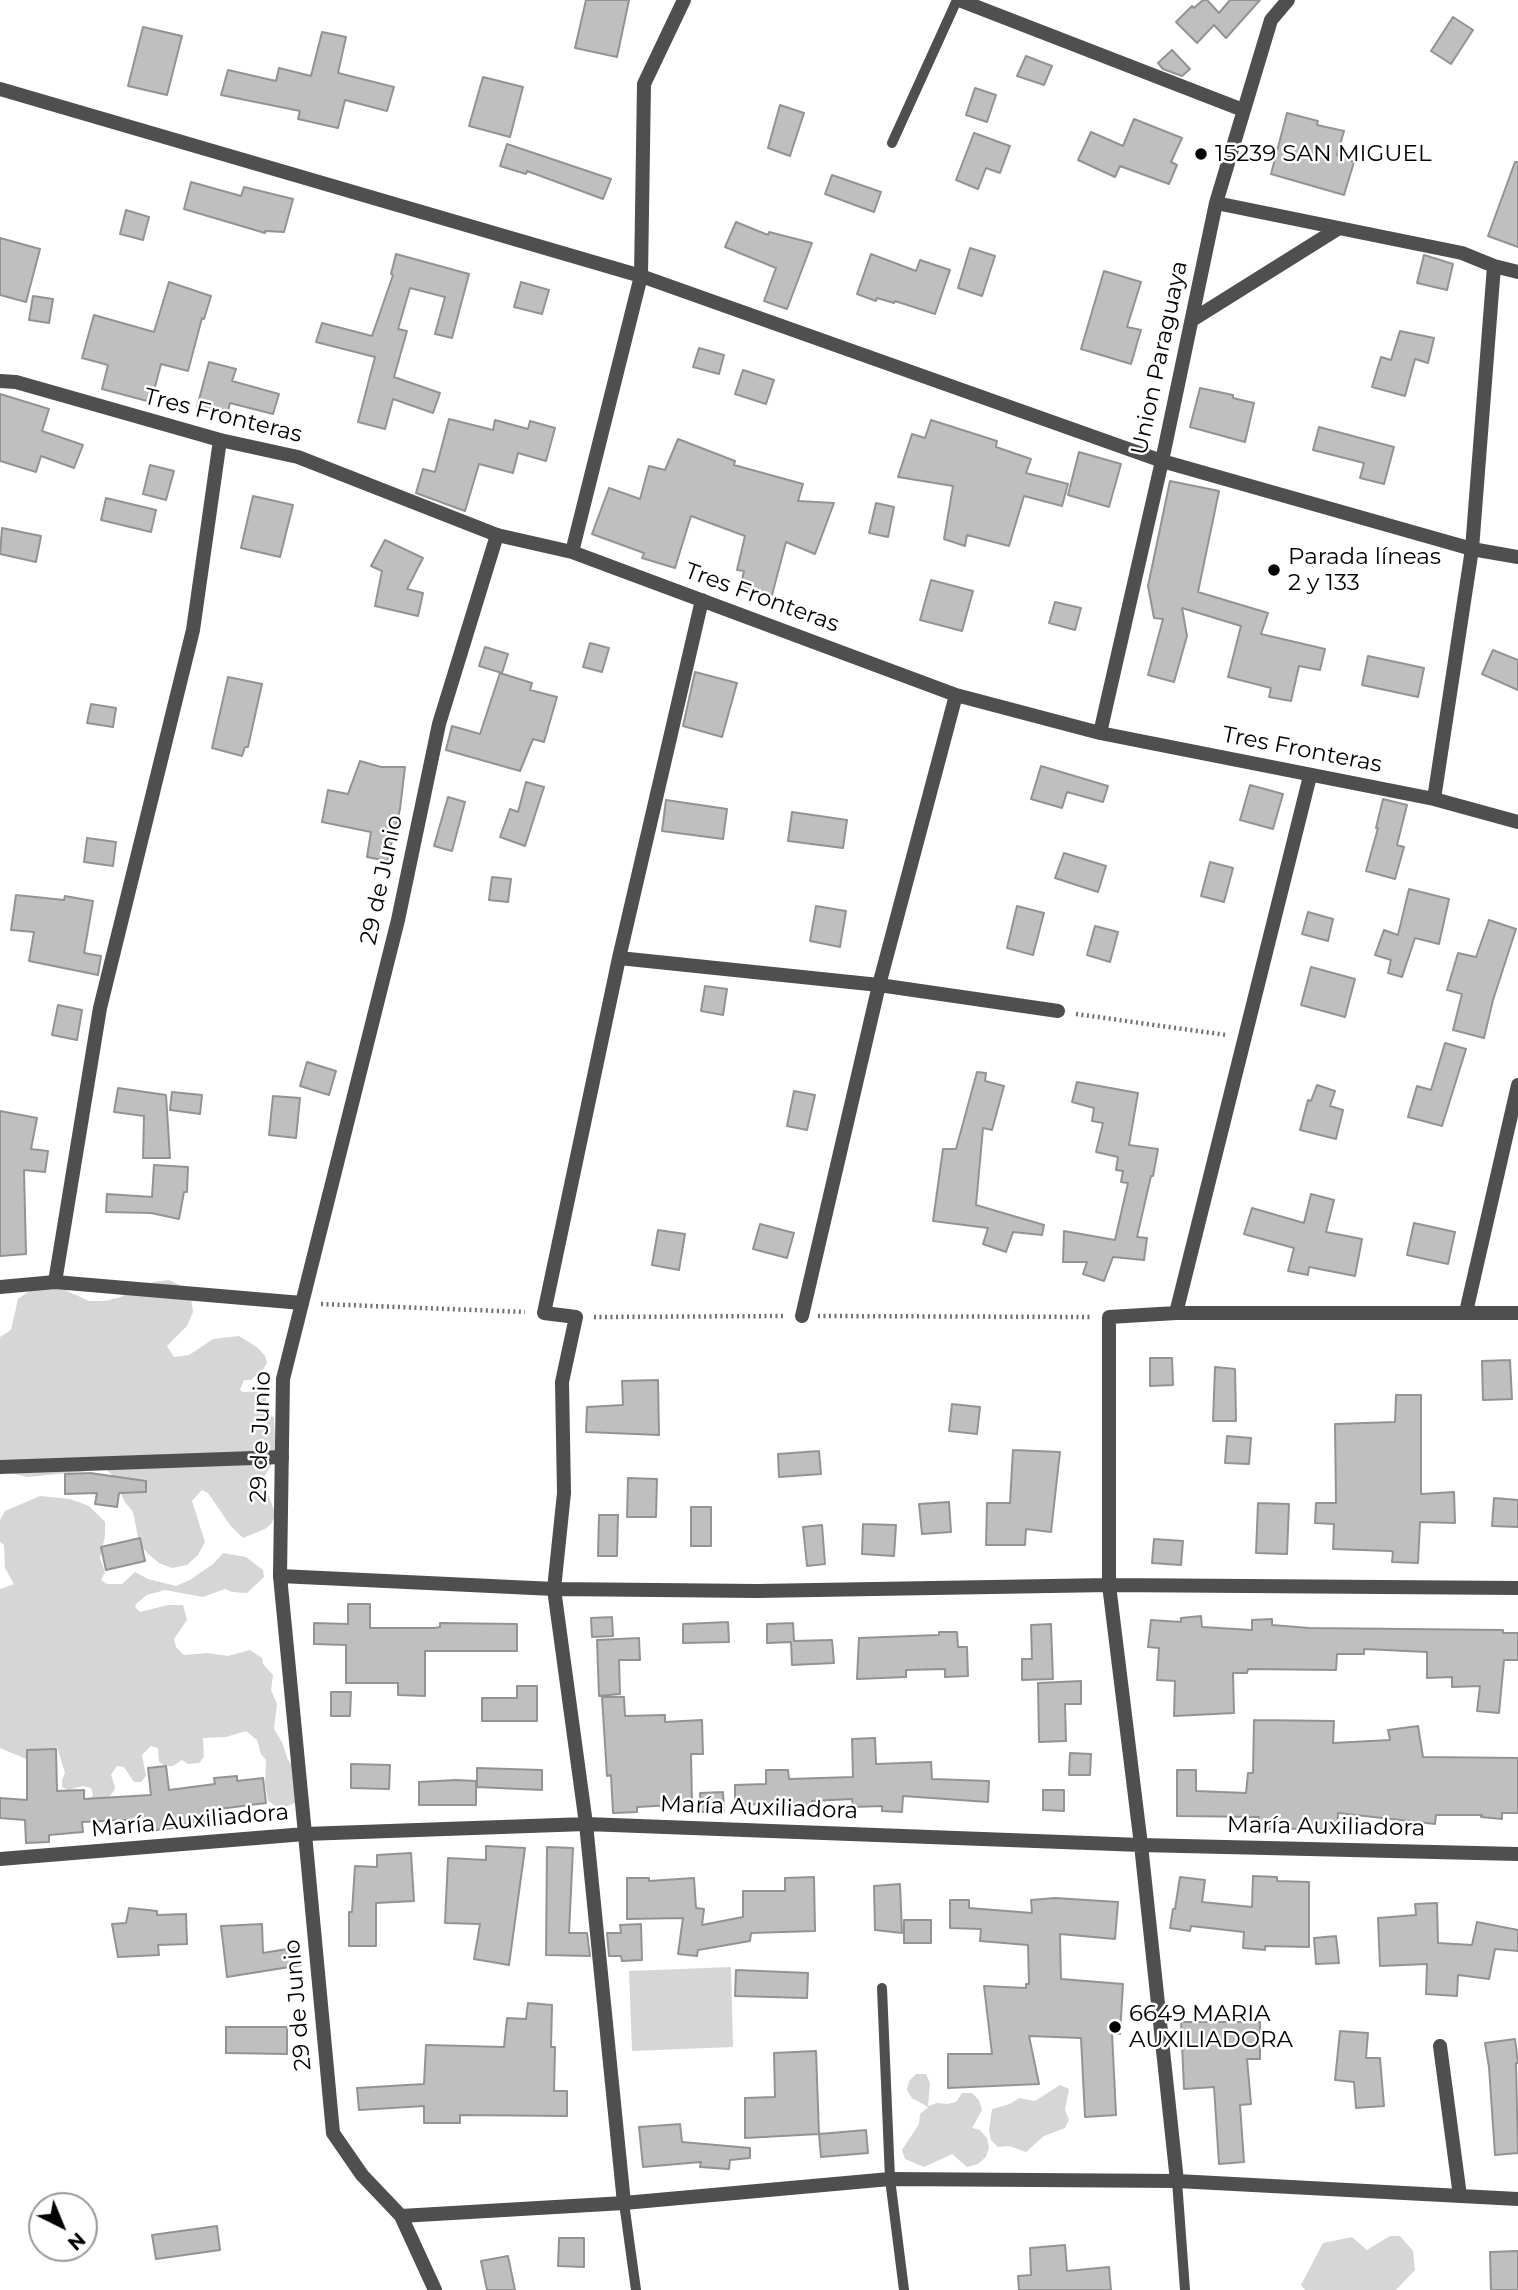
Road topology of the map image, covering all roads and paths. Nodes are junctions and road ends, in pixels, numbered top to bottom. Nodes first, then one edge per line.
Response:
1 (684, 0) edge
2 (958, 0) edge
3 (1288, 0) edge
4 (0, 89) edge
5 (1243, 110) junction
6 (892, 143) dead end
7 (1216, 203) junction
8 (1339, 228) junction
9 (1494, 266) junction
10 (1518, 272) edge
11 (641, 276) junction
12 (1192, 320) junction
13 (0, 381) edge
14 (220, 440) junction
15 (1162, 461) junction
16 (498, 535) junction
17 (1472, 549) junction
18 (572, 552) junction
19 (1518, 558) edge
20 (702, 600) junction
21 (956, 695) junction
22 (1100, 733) junction
23 (1310, 776) junction
24 (1434, 799) junction
25 (1518, 822) edge
26 (619, 958) junction
27 (879, 985) junction
28 (1058, 1011) joint
29 (1245, 1038) junction
30 (1518, 1085) edge
31 (55, 1282) junction
32 (0, 1287) edge
33 (302, 1303) junction
34 (1466, 1312) junction
35 (544, 1313) junction
36 (1176, 1313) junction
37 (1518, 1313) edge
38 (802, 1316) junction
39 (576, 1317) junction
40 (1110, 1317) junction
41 (282, 1457) junction
42 (0, 1467) edge
43 (280, 1576) junction
44 (1109, 1585) junction
45 (1518, 1588) edge
46 (554, 1589) junction
47 (586, 1824) junction
48 (305, 1834) junction
49 (1141, 1845) junction
50 (1518, 1854) edge
51 (0, 1859) edge
52 (882, 1989) dead end
53 (1440, 2046) dead end
54 (890, 2179) junction
55 (1177, 2181) junction
56 (1460, 2196) junction
57 (1518, 2199) edge
58 (624, 2203) junction
59 (401, 2216) junction
60 (435, 2290) edge
61 (636, 2290) edge
62 (904, 2290) edge
63 (1185, 2290) edge

1 - 11 street
2 - 5 street
2 - 6 lane
3 - 5 street, Union Paraguaya
4 - 11 street
5 - 7 street, Union Paraguaya
7 - 8 street
7 - 12 street, Union Paraguaya
8 - 9 street
8 - 12 street
9 - 10 street
9 - 17 street
11 - 15 street
11 - 18 street
12 - 15 street, Union Paraguaya
13 - 14 street, Tres Fronteras
14 - 16 street, Tres Fronteras
14 - 31 street
15 - 17 street
15 - 22 street, Union Paraguaya
16 - 18 street, Tres Fronteras
16 - 33 street, 29 de Junio
17 - 19 street
17 - 24 street
18 - 20 street, Tres Fronteras
20 - 21 street, Tres Fronteras
20 - 26 street
21 - 22 street, Tres Fronteras
21 - 27 street
22 - 23 street, Tres Fronteras
23 - 24 street, Tres Fronteras
23 - 29 street
24 - 25 street, Tres Fronteras
26 - 27 street
26 - 35 street
27 - 28 street
27 - 38 street
28 - 29 path
29 - 36 street
30 - 34 street
31 - 32 street
31 - 33 street
33 - 35 path
33 - 41 street, 29 de Junio
34 - 36 street
34 - 37 street
35 - 39 street
36 - 40 street
38 - 39 path
38 - 40 path
39 - 46 street
40 - 44 street
41 - 42 street
41 - 43 street, 29 de Junio
43 - 46 street
43 - 48 street, 29 de Junio
44 - 45 street
44 - 46 street
44 - 49 street
46 - 47 street
47 - 48 street, María Auxiliadora
47 - 49 street, María Auxiliadora
47 - 58 street
48 - 51 street, María Auxiliadora
48 - 59 street, 29 de Junio
49 - 50 street, María Auxiliadora
49 - 55 street
52 - 54 lane
53 - 56 street
54 - 55 street
54 - 58 street
54 - 62 lane
55 - 56 street
55 - 63 lane
56 - 57 street
58 - 59 street
58 - 61 lane
59 - 60 street, 29 de Junio

